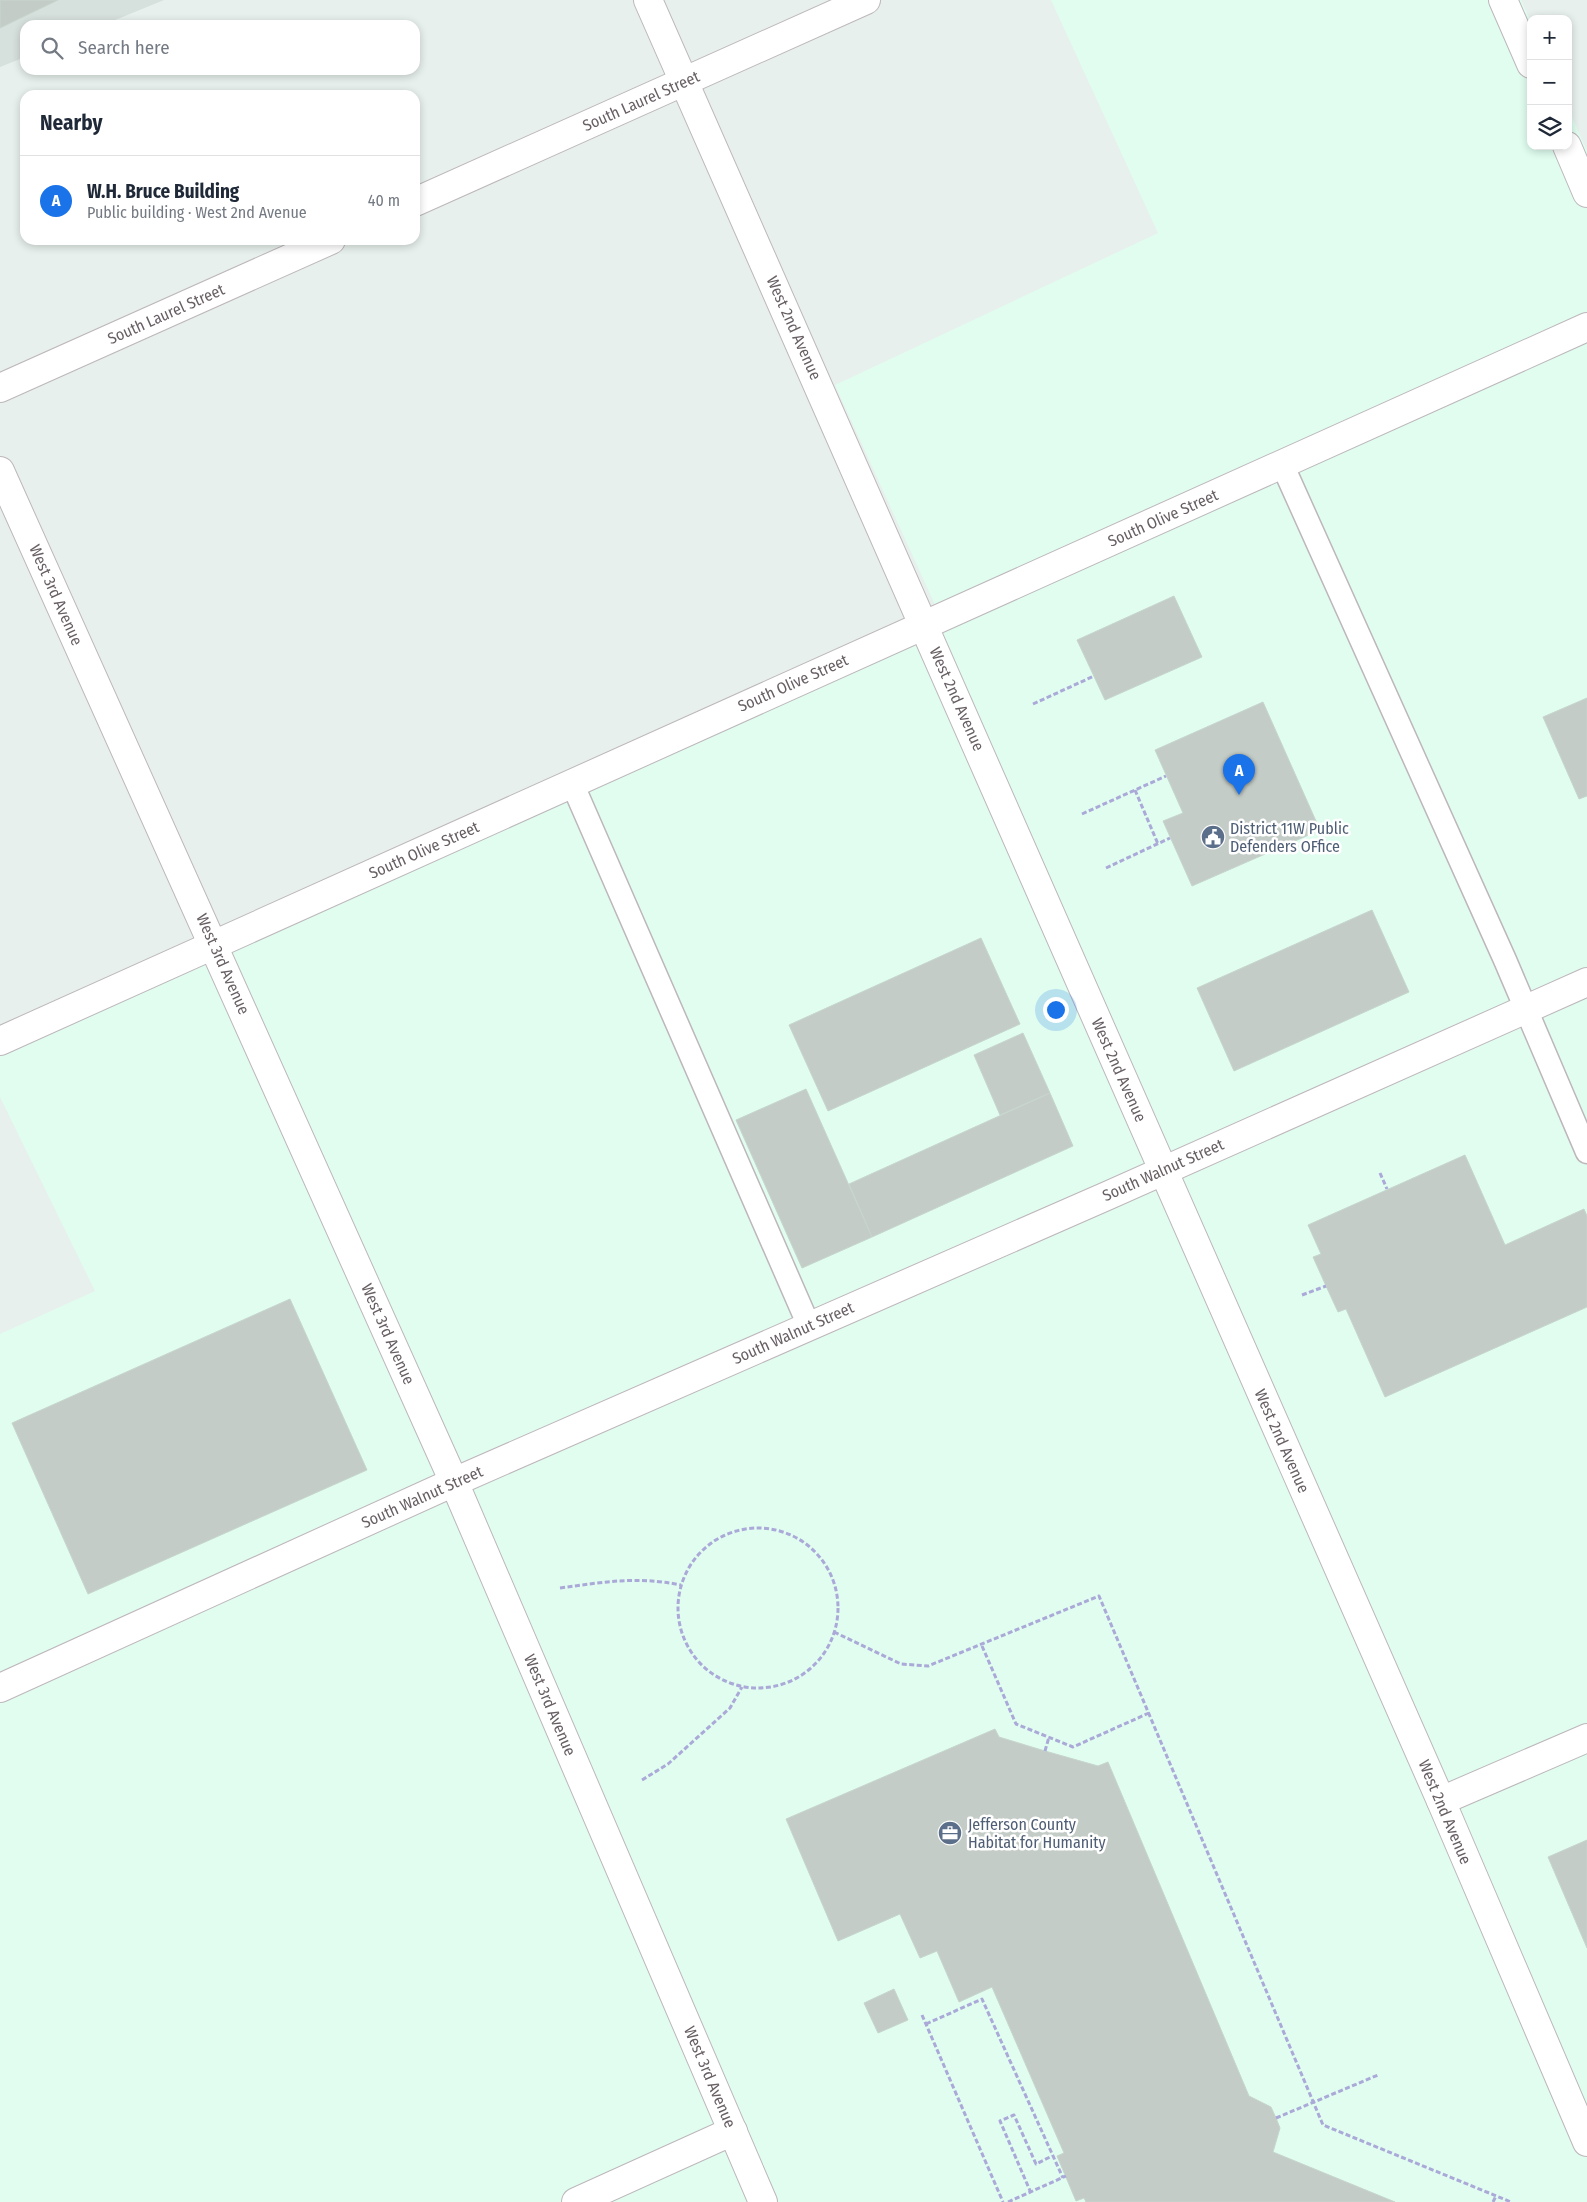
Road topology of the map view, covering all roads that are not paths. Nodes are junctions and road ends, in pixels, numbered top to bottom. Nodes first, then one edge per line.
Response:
1 (648, 0) edge
2 (866, 0) edge
3 (1503, 0) edge
4 (1529, 60) edge
5 (685, 82) junction
6 (1569, 150) edge
7 (1587, 193) edge
8 (420, 200) edge
9 (320, 245) edge
10 (1587, 327) edge
11 (0, 388) edge
12 (1282, 464) junction
13 (0, 470) edge
14 (924, 624) junction
15 (572, 783) junction
16 (214, 945) junction
17 (1587, 982) edge
18 (1526, 1008) junction
19 (0, 1041) edge
20 (1587, 1152) edge
21 (1163, 1171) junction
22 (809, 1326) junction
23 (454, 1482) junction
24 (0, 1688) edge
25 (1587, 1738) edge
26 (1442, 1801) junction
27 (733, 2131) junction
28 (1587, 2142) edge
29 (576, 2202) edge
30 (763, 2202) edge

1 - 5 street, West 2nd Avenue
2 - 5 street, South Laurel Street
3 - 4 street
5 - 8 street, South Laurel Street
5 - 14 street, West 2nd Avenue
6 - 7 street
9 - 11 street, South Laurel Street
10 - 12 street, South Olive Street
12 - 14 street, South Olive Street
12 - 18 lane
13 - 16 street, West 3rd Avenue
14 - 15 street, South Olive Street
14 - 21 street, West 2nd Avenue
15 - 16 street, South Olive Street
15 - 22 lane
16 - 19 street, South Olive Street
16 - 23 street, West 3rd Avenue
17 - 18 street, South Walnut Street
18 - 20 lane
18 - 21 street, South Walnut Street
21 - 22 street, South Walnut Street
21 - 26 street, West 2nd Avenue
22 - 23 street, South Walnut Street
23 - 24 street, South Walnut Street
23 - 27 street, West 3rd Avenue
25 - 26 street
26 - 28 street, West 2nd Avenue
27 - 29 street
27 - 30 street, West 3rd Avenue

